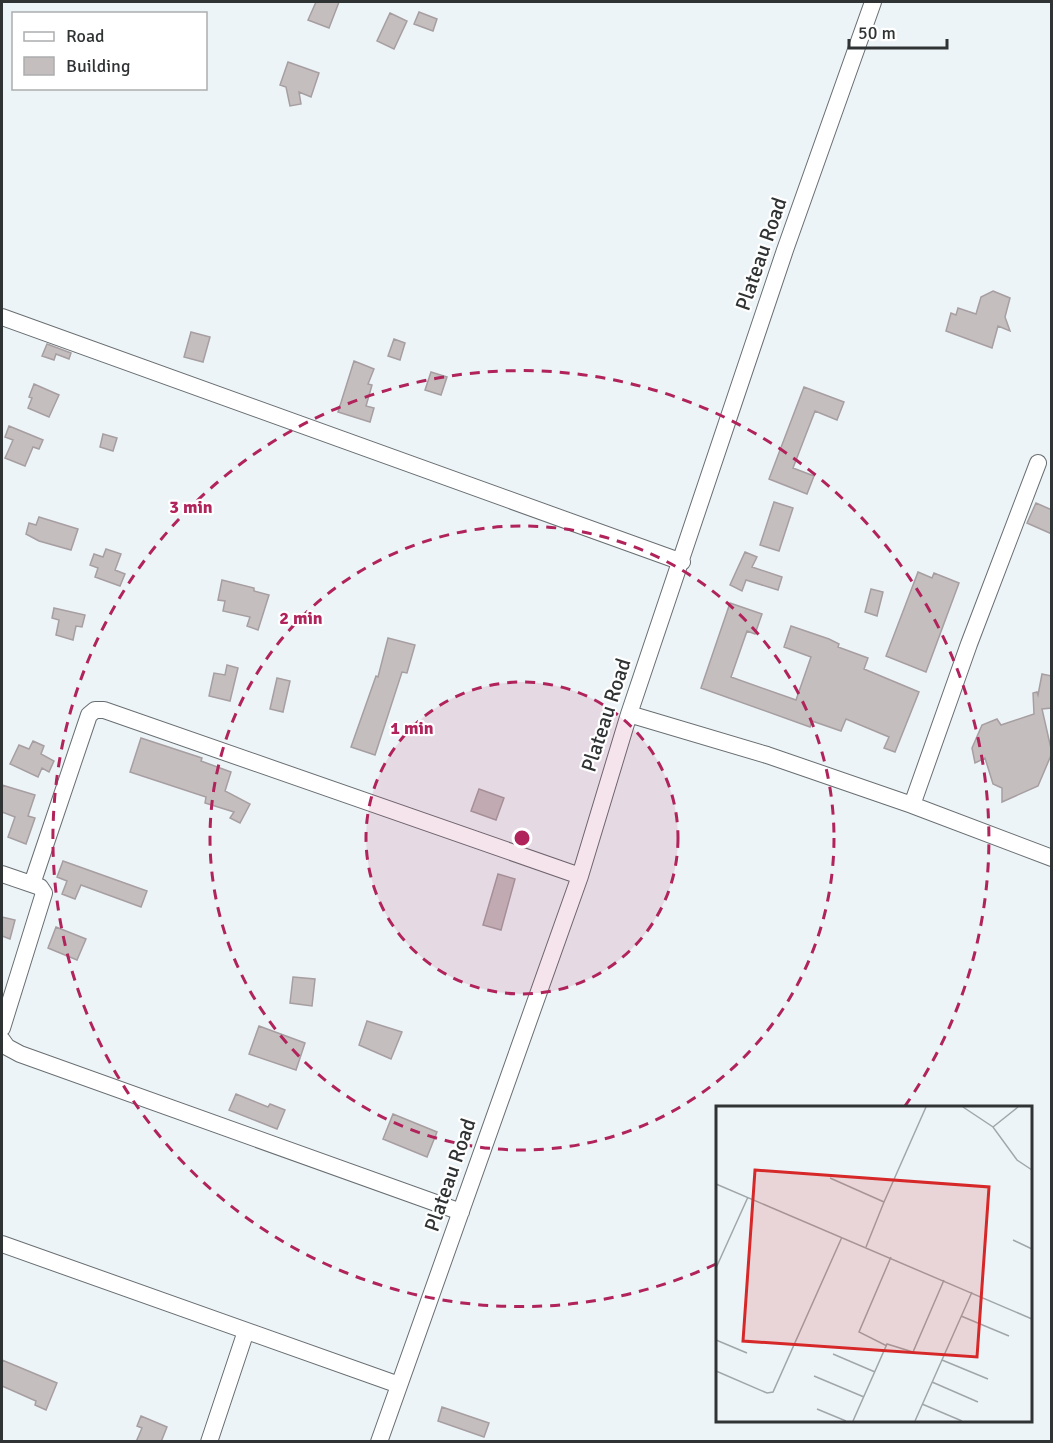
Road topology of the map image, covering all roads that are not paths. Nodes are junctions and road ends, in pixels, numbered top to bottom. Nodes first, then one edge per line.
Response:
1 (873, 2) edge
2 (2, 317) edge
3 (1038, 463) dead end
4 (682, 562) junction
5 (629, 714) junction
6 (912, 805) junction
7 (1052, 858) edge
8 (2, 873) edge
9 (580, 876) junction
10 (32, 884) junction
11 (2, 1028) edge
12 (2, 1040) edge
13 (461, 1212) junction
14 (2, 1244) edge
15 (246, 1331) junction
16 (399, 1385) junction
17 (208, 1442) edge
18 (379, 1442) edge

1 - 4 street, Plateau Road
2 - 4 street
3 - 6 street
4 - 5 street, Plateau Road
5 - 6 street
5 - 9 street, Plateau Road
6 - 7 street
8 - 10 street
9 - 10 street
9 - 13 street, Plateau Road
10 - 11 street
12 - 13 street
13 - 16 street, Plateau Road
14 - 15 street
15 - 16 street
15 - 17 street
16 - 18 street, Plateau Road

